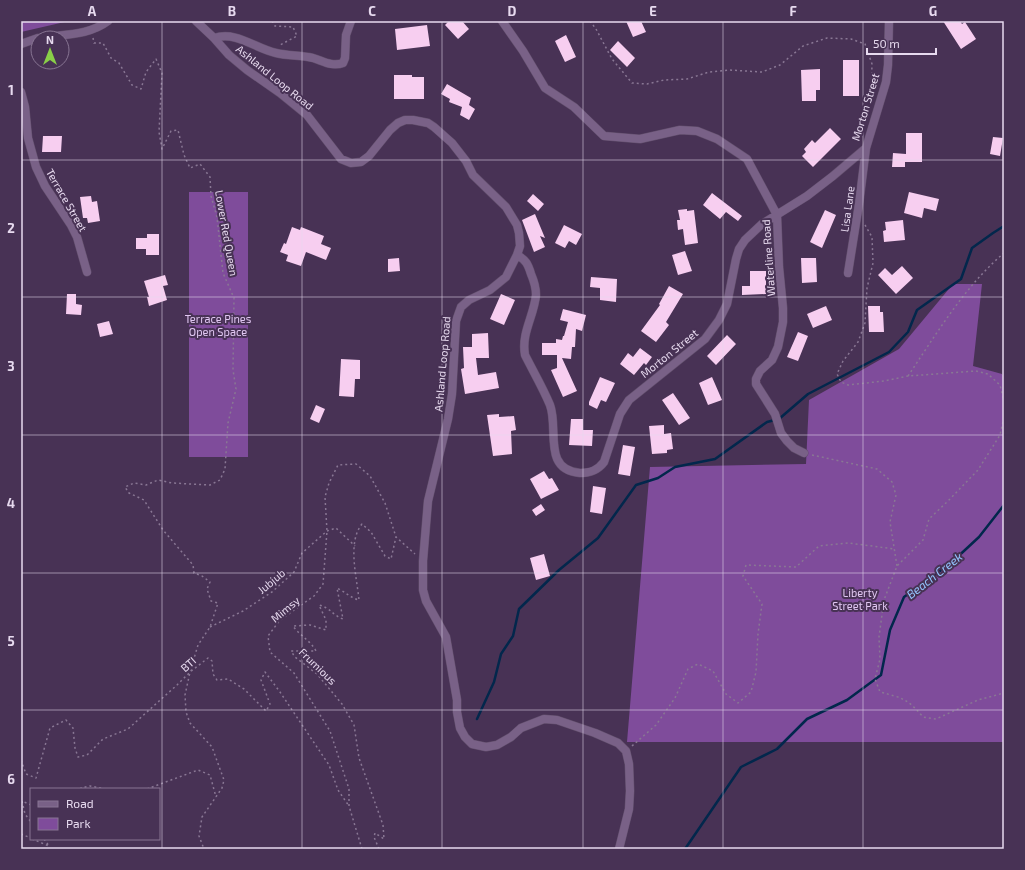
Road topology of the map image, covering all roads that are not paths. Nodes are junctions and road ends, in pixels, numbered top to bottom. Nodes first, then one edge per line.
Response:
1 (108, 21) edge
2 (196, 21) edge
3 (351, 21) edge
4 (502, 21) edge
5 (889, 21) edge
6 (70, 34) edge
7 (214, 38) junction
8 (21, 92) edge
9 (866, 148) junction
10 (777, 215) junction
11 (517, 255) junction
12 (86, 272) dead end
13 (848, 273) dead end
14 (804, 453) road end
15 (619, 849) edge

1 - 6 street
2 - 7 street, Ashland Loop Road
3 - 7 street
4 - 10 street, Waterline Road
5 - 9 street, Morton Street
7 - 11 street, Ashland Loop Road
8 - 12 street, Terrace Street
9 - 10 street, Morton Street
9 - 13 street, Lisa Lane
10 - 11 street, Morton Street
10 - 14 street, Waterline Road
11 - 15 street, Ashland Loop Road

